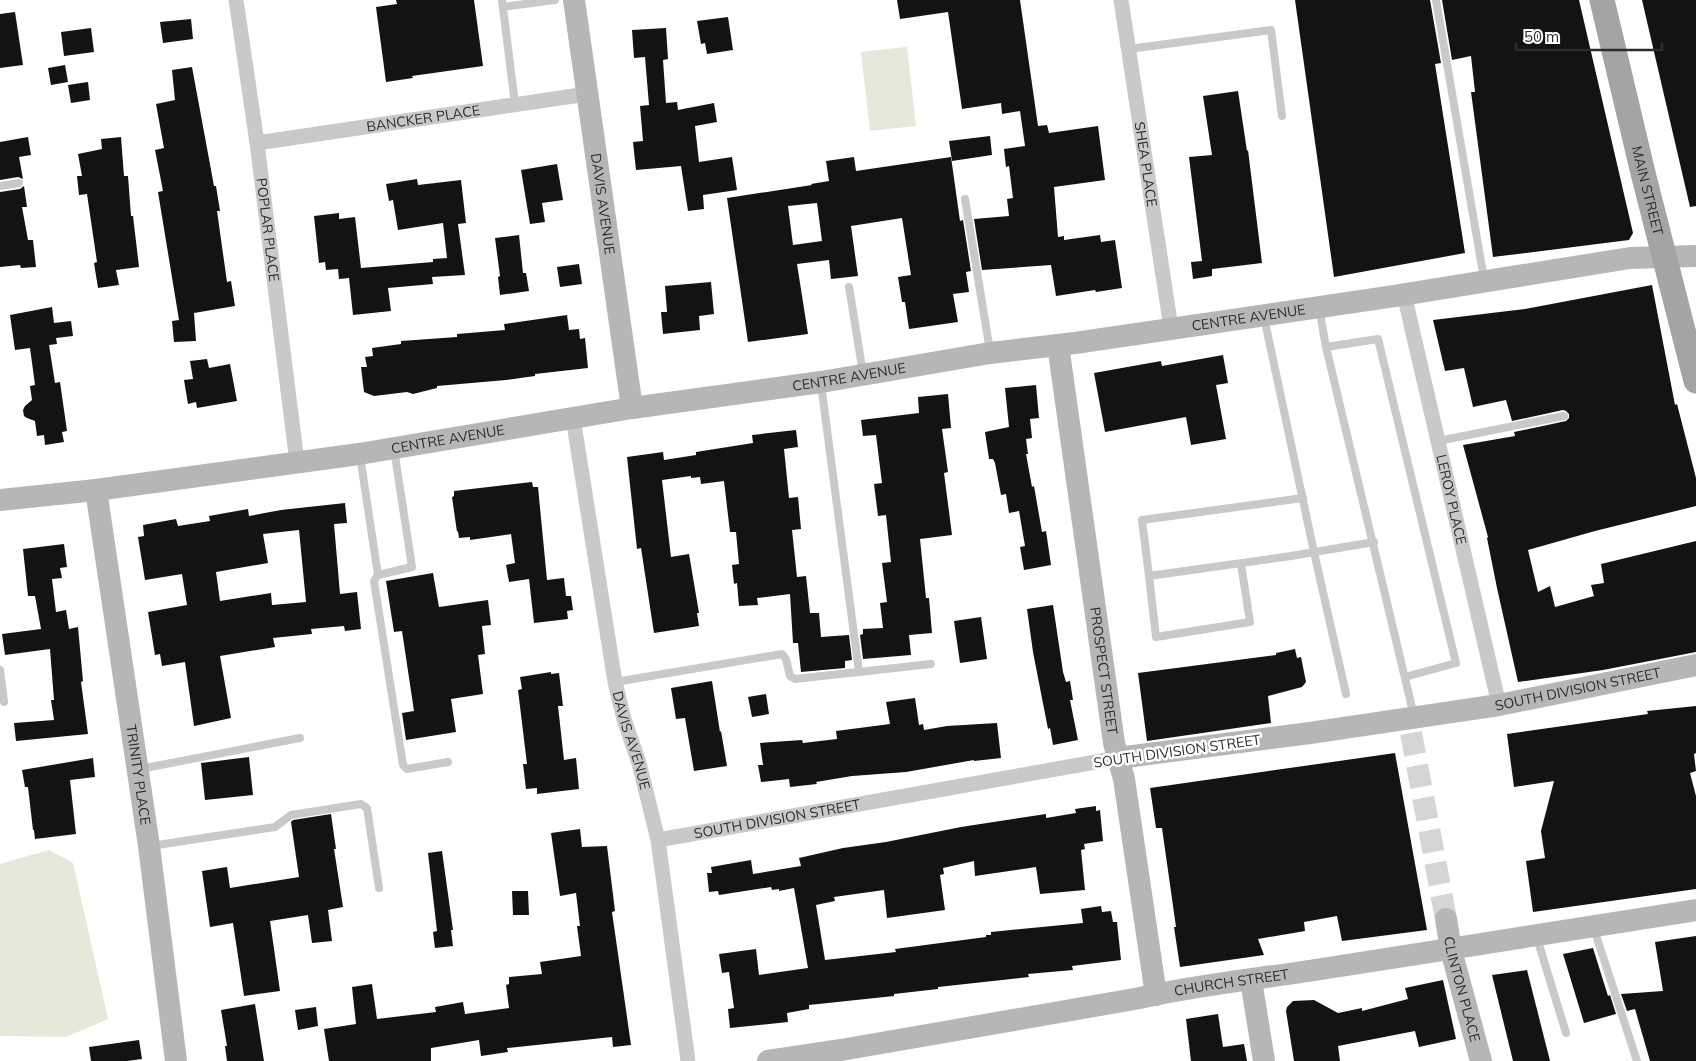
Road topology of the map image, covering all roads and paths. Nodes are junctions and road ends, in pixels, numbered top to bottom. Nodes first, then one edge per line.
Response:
1 (236, 0) edge
2 (555, 0) edge
3 (574, 0) edge
4 (1121, 0) edge
5 (1436, 0) edge
6 (1602, 0) edge
7 (502, 3) edge
8 (1129, 50) junction
9 (587, 94) junction
10 (515, 104) junction
11 (1282, 116) dead end
12 (257, 143) junction
13 (19, 182) dead end
14 (0, 186) edge
15 (965, 199) dead end
16 (1696, 256) edge
17 (1664, 257) junction
18 (1485, 281) junction
19 (849, 287) dead end
20 (1404, 294) junction
21 (1319, 307) junction
22 (1264, 315) junction
23 (1171, 328) junction
24 (1058, 345) junction
25 (1326, 347) junction
26 (990, 353) junction
27 (864, 375) junction
28 (821, 382) junction
29 (1696, 382) edge
30 (632, 408) junction
31 (1564, 416) dead end
32 (573, 418) junction
33 (1438, 442) junction
34 (394, 449) junction
35 (359, 454) junction
36 (298, 462) junction
37 (96, 490) junction
38 (1303, 498) junction
39 (0, 500) edge
40 (1374, 542) junction
41 (1314, 552) junction
42 (1240, 564) junction
43 (378, 575) junction
44 (1149, 576) junction
45 (931, 664) dead end
46 (1696, 665) edge
47 (0, 670) edge
48 (859, 672) junction
49 (1405, 677) junction
50 (614, 682) junction
51 (1346, 694) dead end
52 (4, 702) dead end
53 (1499, 705) junction
54 (1411, 723) junction
55 (300, 738) dead end
56 (1118, 758) junction
57 (448, 762) dead end
58 (138, 769) junction
59 (658, 840) junction
60 (149, 846) junction
61 (379, 888) dead end
62 (1696, 910) edge
63 (1446, 919) tunnel mouth
64 (1593, 927) junction
65 (1537, 936) junction
66 (1451, 950) junction
67 (1251, 980) junction
68 (1156, 995) junction
69 (1566, 1033) dead end
70 (842, 1056) edge
71 (176, 1061) edge
72 (688, 1061) edge
73 (768, 1061) edge
74 (1264, 1061) edge
75 (1481, 1061) edge
76 (1637, 1061) edge

1 - 12 street, POPLAR PLACE
2 - 7 lane
3 - 9 street, DAVIS AVENUE
4 - 8 street, SHEA PLACE
5 - 18 lane
6 - 17 main road, MAIN STREET
7 - 10 lane
8 - 11 lane
8 - 23 street, SHEA PLACE
9 - 10 street, BANCKER PLACE
9 - 30 street, DAVIS AVENUE
10 - 12 street, BANCKER PLACE
12 - 36 street, POPLAR PLACE
13 - 14 lane
15 - 26 lane
16 - 17 street, CENTRE AVENUE
17 - 18 street, CENTRE AVENUE
17 - 29 main road, MAIN STREET
18 - 20 street, CENTRE AVENUE
19 - 27 lane
20 - 21 street, CENTRE AVENUE
20 - 33 street, LEROY PLACE
21 - 22 street, CENTRE AVENUE
21 - 25 lane
22 - 23 street, CENTRE AVENUE
22 - 38 lane
23 - 24 street, CENTRE AVENUE
24 - 26 street, CENTRE AVENUE
24 - 56 street, PROSPECT STREET
25 - 40 lane
25 - 49 lane
26 - 27 street, CENTRE AVENUE
27 - 28 street, CENTRE AVENUE
28 - 30 street, CENTRE AVENUE
28 - 48 lane
30 - 32 street, CENTRE AVENUE
31 - 33 lane
32 - 34 street, CENTRE AVENUE
32 - 50 street, DAVIS AVENUE
33 - 53 street, LEROY PLACE
34 - 35 street, CENTRE AVENUE
34 - 43 lane
35 - 36 street, CENTRE AVENUE
35 - 43 lane
36 - 37 street, CENTRE AVENUE
37 - 39 street, CENTRE AVENUE
37 - 58 street, TRINITY PLACE
38 - 41 lane
38 - 44 lane
40 - 41 lane
40 - 49 lane
41 - 42 lane
41 - 51 lane
42 - 44 lane
42 - 44 lane
43 - 57 lane
45 - 48 lane
46 - 53 street, SOUTH DIVISION STREET
47 - 52 lane
48 - 50 lane
49 - 54 lane
50 - 59 street, DAVIS AVENUE
53 - 54 street, SOUTH DIVISION STREET
54 - 56 street, SOUTH DIVISION STREET
55 - 58 lane
56 - 59 street, SOUTH DIVISION STREET
56 - 68 street, PROSPECT STREET
58 - 60 street, TRINITY PLACE
59 - 72 street, DAVIS AVENUE
60 - 61 lane
60 - 71 street, TRINITY PLACE
62 - 64 street, CHURCH STREET
63 - 66 street, CLINTON PLACE
64 - 65 street, CHURCH STREET
64 - 76 lane
65 - 66 street, CHURCH STREET
65 - 69 lane
66 - 67 street, CHURCH STREET
66 - 75 street, CLINTON PLACE
67 - 68 street, CHURCH STREET
67 - 74 street
68 - 70 street, CHURCH STREET
70 - 73 street, CHURCH STREET

